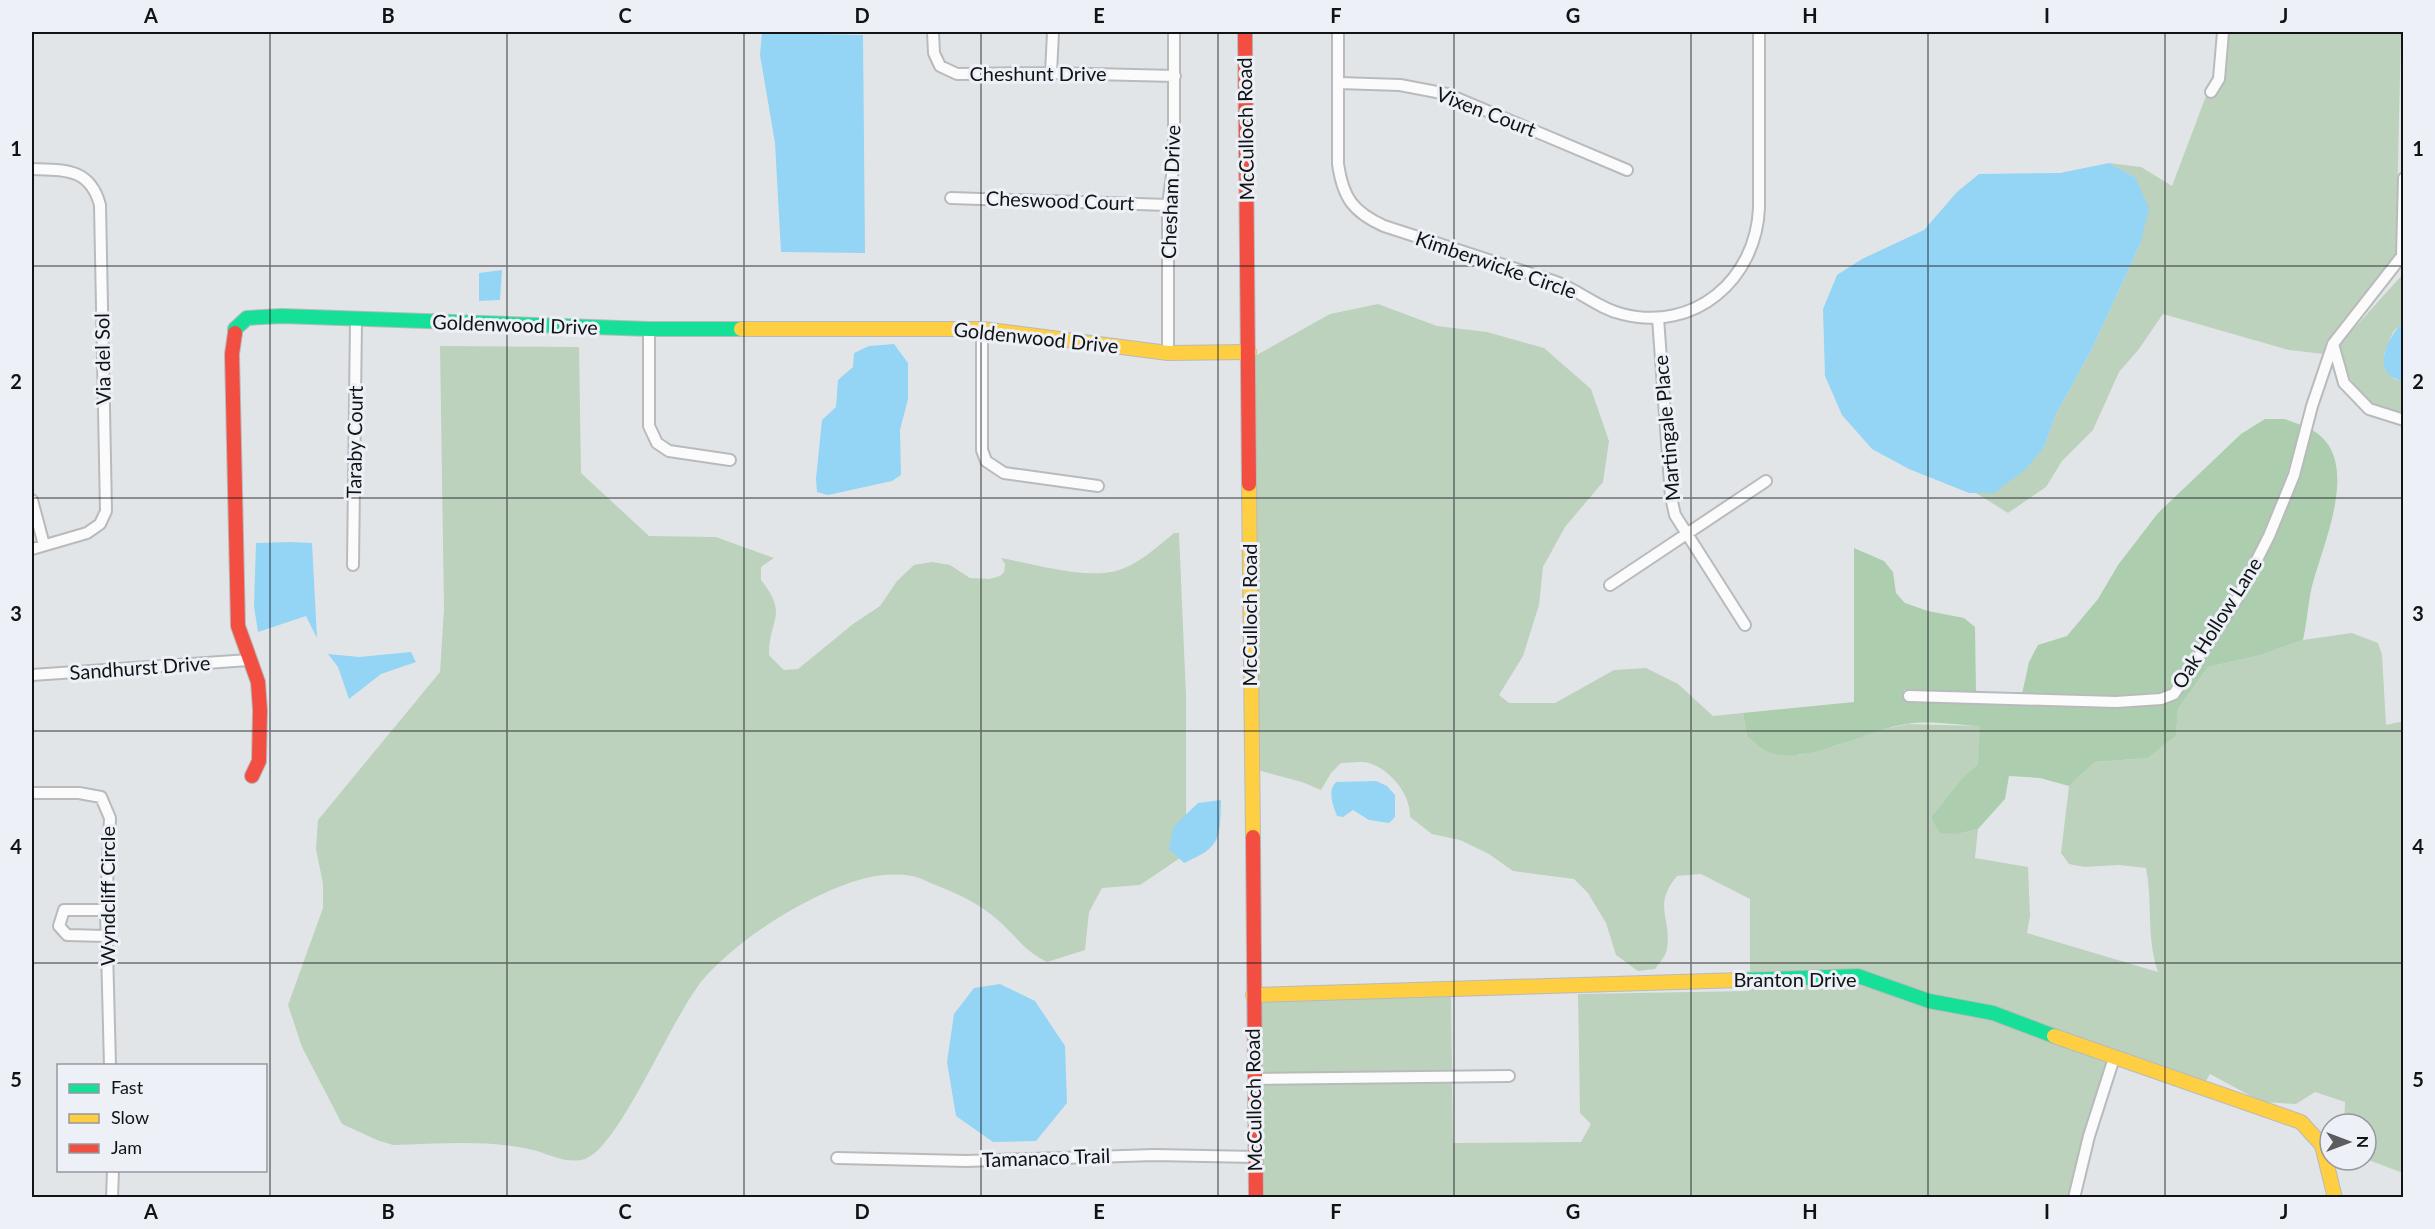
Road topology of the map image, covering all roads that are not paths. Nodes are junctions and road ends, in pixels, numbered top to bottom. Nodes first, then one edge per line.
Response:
1 (933, 32) edge
2 (1053, 32) edge
3 (1174, 32) edge
4 (1245, 32) edge
5 (1338, 32) edge
6 (1759, 32) edge
7 (2223, 32) edge
8 (1051, 73) junction
9 (1174, 76) junction
10 (1338, 83) junction
11 (2211, 92) dead end
12 (32, 169) edge
13 (1627, 170) dead end
14 (2403, 178) edge
15 (951, 198) dead end
16 (1168, 205) junction
17 (2403, 256) edge
18 (1658, 318) junction
19 (356, 320) junction
20 (649, 329) junction
21 (982, 329) junction
22 (2333, 344) junction
23 (1249, 352) junction
24 (1168, 353) junction
25 (2403, 420) edge
26 (730, 460) dead end
27 (1766, 481) dead end
28 (1098, 486) dead end
29 (32, 500) edge
30 (1686, 535) junction
31 (44, 545) junction
32 (32, 549) edge
33 (353, 565) dead end
34 (1610, 585) dead end
35 (1745, 625) dead end
36 (249, 660) junction
37 (32, 675) edge
38 (1909, 696) dead end
39 (252, 776) dead end
40 (32, 793) edge
41 (106, 910) junction
42 (106, 936) junction
43 (1253, 995) junction
44 (2114, 1058) junction
45 (110, 1064) edge
46 (1509, 1076) dead end
47 (1254, 1079) junction
48 (1256, 1157) junction
49 (837, 1158) dead end
50 (113, 1172) edge
51 (112, 1197) edge
52 (1256, 1197) edge
53 (2074, 1197) edge
54 (2335, 1197) edge

1 - 8 street, Cheshunt Drive
2 - 8 street
3 - 9 street, Chesham Drive
4 - 23 street, McCulloch Road
5 - 10 street, Kimberwicke Circle
6 - 18 street, Kimberwicke Circle
7 - 11 street
8 - 9 street, Cheshunt Drive
9 - 16 street, Chesham Drive
10 - 13 street, Vixen Court
10 - 18 street, Kimberwicke Circle
12 - 31 street, Via del Sol
14 - 17 street, Oak Hollow Lane
15 - 16 street, Cheswood Court
16 - 24 street, Chesham Drive
17 - 22 street, Oak Hollow Lane
18 - 30 street, Martingale Place
19 - 20 street, Goldenwood Drive
19 - 33 street, Taraby Court
19 - 36 street, Goldenwood Drive
20 - 21 street, Goldenwood Drive
20 - 26 street
21 - 24 street, Goldenwood Drive
21 - 28 street
22 - 25 street
22 - 38 street, Oak Hollow Lane
23 - 24 street, Goldenwood Drive
23 - 43 street, McCulloch Road
27 - 30 street
29 - 31 street
30 - 34 street
30 - 35 street, Martingale Place
31 - 32 street, Via del Sol
36 - 37 street, Sandhurst Drive
36 - 39 street, Goldenwood Drive
40 - 41 street, Wyndcliff Circle
41 - 42 street, Wyndcliff Circle
41 - 42 street
42 - 45 street, Wyndcliff Circle
43 - 44 street, Branton Drive
43 - 47 street, McCulloch Road
44 - 53 street
44 - 54 street, Branton Drive
46 - 47 street
47 - 48 street, McCulloch Road
48 - 49 street, Tamanaco Trail
48 - 52 street, McCulloch Road
50 - 51 street

